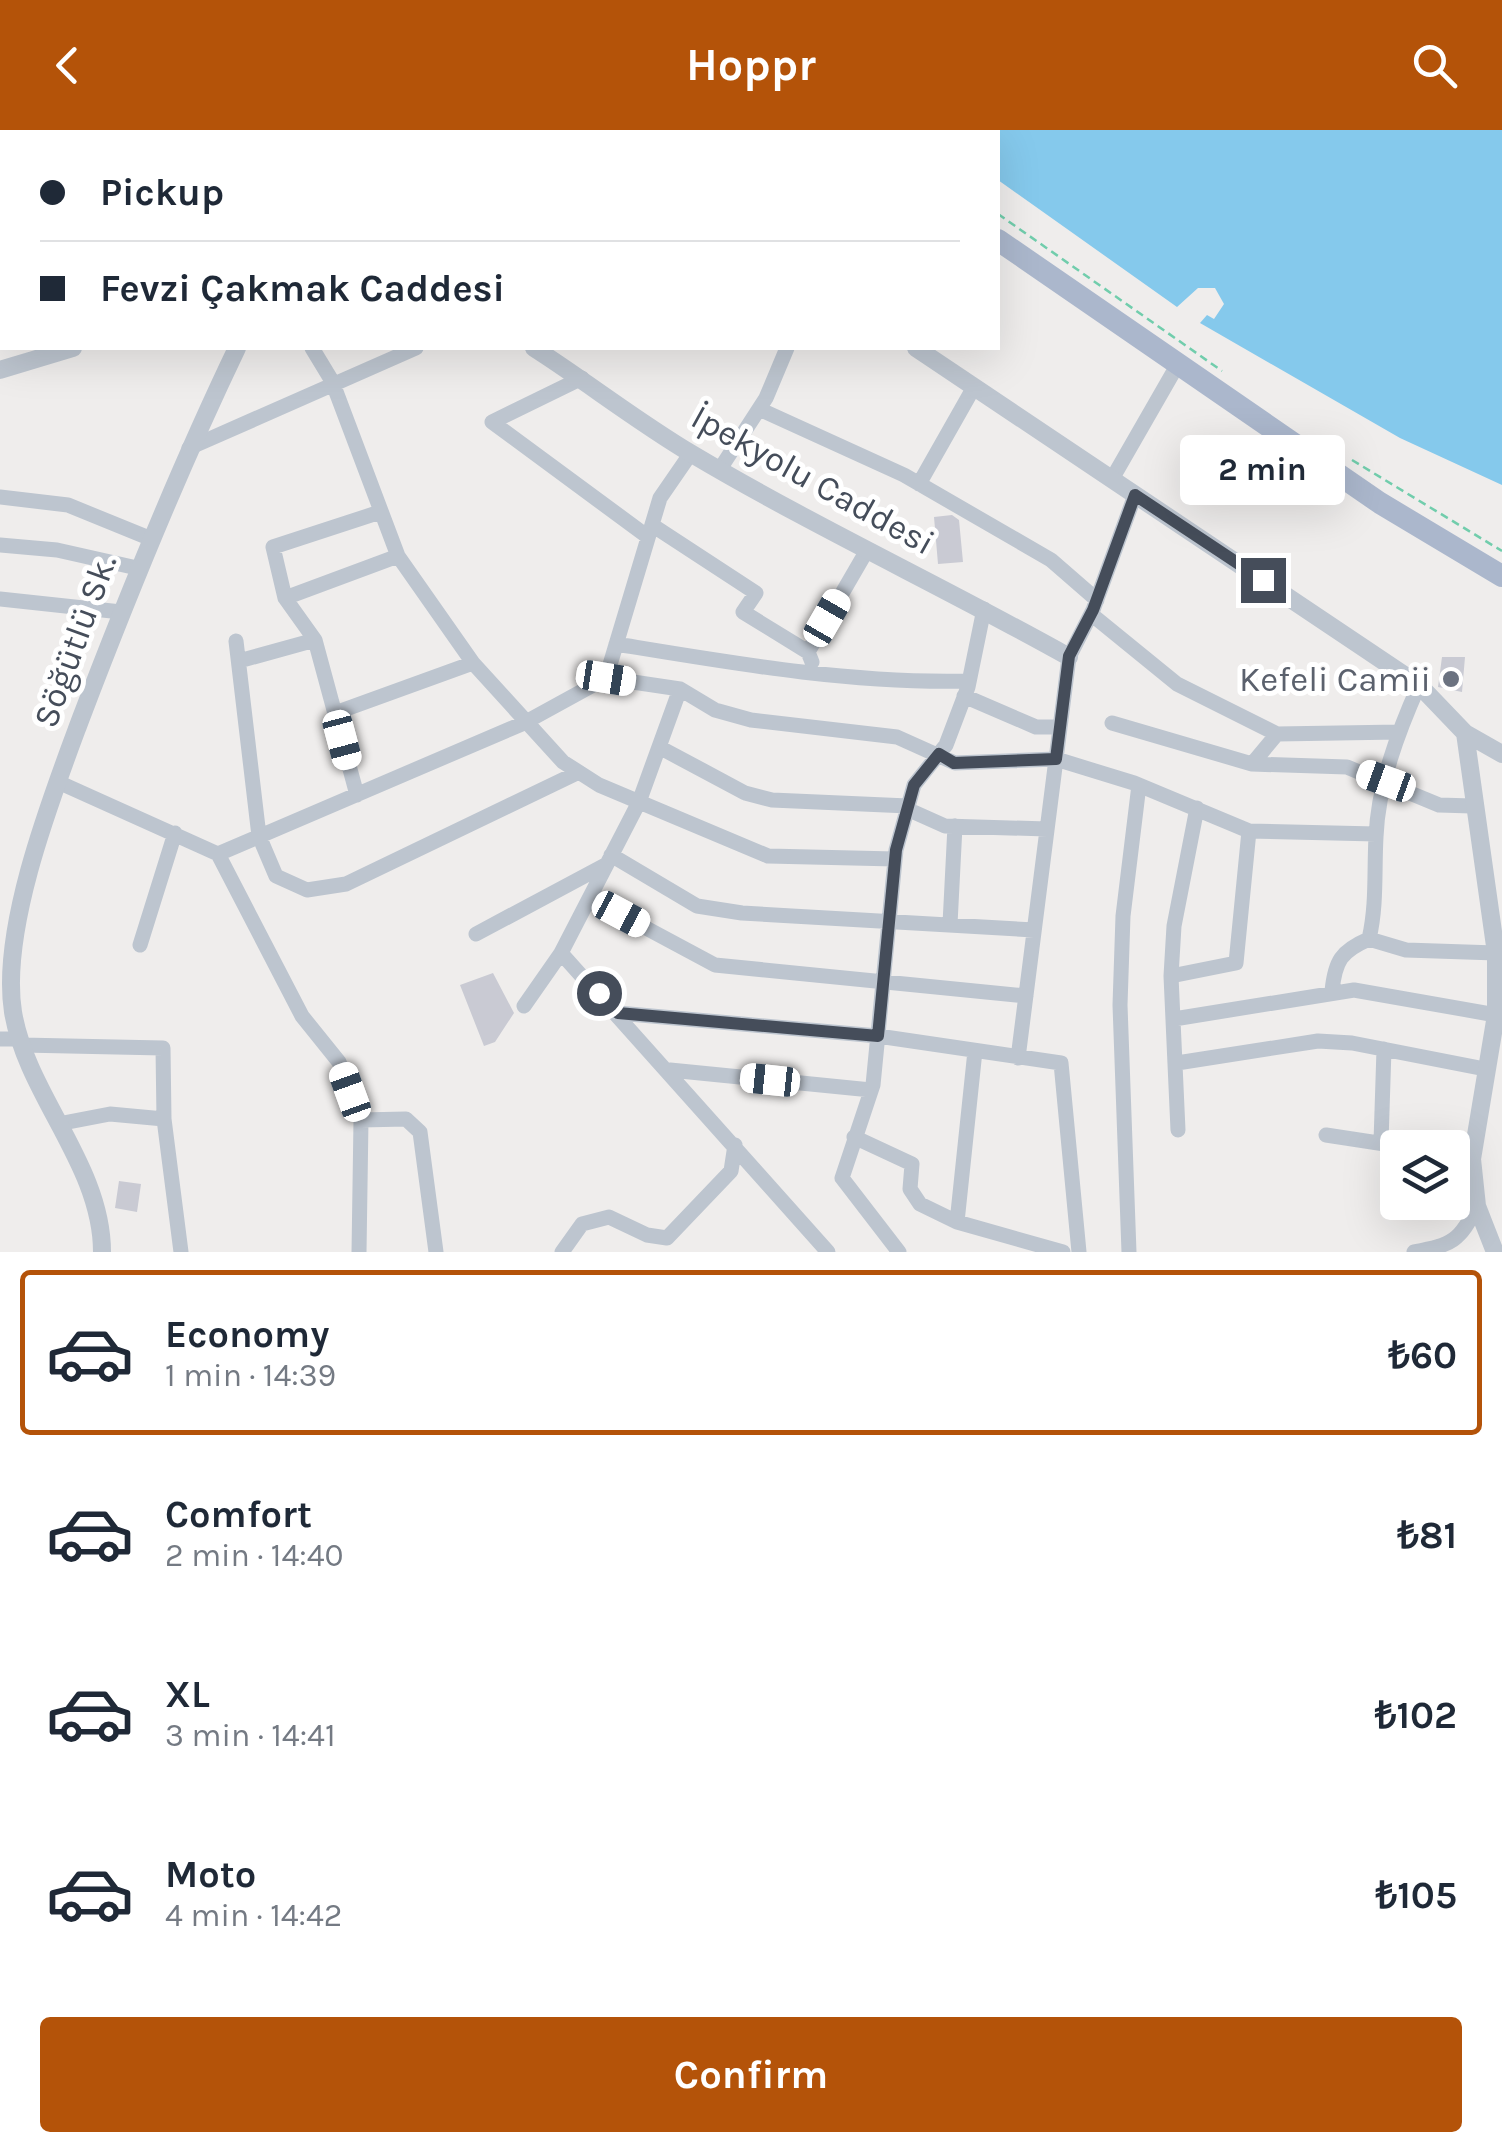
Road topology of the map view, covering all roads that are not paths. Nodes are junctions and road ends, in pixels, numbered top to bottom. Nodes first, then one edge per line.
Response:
1 (1000, 229) edge
2 (1000, 241) edge
3 (66, 350) edge
4 (236, 350) edge
5 (313, 350) edge
6 (411, 350) edge
7 (537, 350) edge
8 (786, 350) edge
9 (919, 350) edge
10 (1178, 364) junction
11 (0, 370) edge
12 (582, 378) junction
13 (332, 381) junction
14 (974, 386) junction
15 (759, 409) junction
16 (189, 448) junction
17 (691, 454) junction
18 (720, 469) junction
19 (1112, 479) junction
20 (919, 484) junction
21 (1135, 495) junction
22 (0, 496) edge
23 (380, 512) junction
24 (650, 531) junction
25 (148, 538) junction
26 (0, 545) edge
27 (866, 552) junction
28 (398, 556) junction
29 (1502, 560) edge
30 (137, 568) junction
31 (1502, 576) edge
32 (285, 598) junction
33 (0, 599) edge
34 (1094, 607) junction
35 (984, 609) junction
36 (121, 612) junction
37 (316, 640) junction
38 (236, 642) dead end
39 (616, 644) junction
40 (808, 652) junction
41 (1069, 656) junction
42 (239, 662) junction
43 (472, 663) junction
44 (816, 672) junction
45 (606, 678) junction
46 (1419, 685) junction
47 (967, 689) junction
48 (680, 690) junction
49 (335, 713) junction
50 (1112, 722) dead end
51 (524, 723) junction
52 (1060, 728) junction
53 (1399, 732) junction
54 (1465, 733) junction
55 (1276, 734) junction
56 (659, 746) junction
57 (939, 754) junction
58 (1502, 754) edge
59 (1056, 759) junction
60 (1252, 764) junction
61 (579, 772) junction
62 (1386, 781) junction
63 (58, 782) junction
64 (1139, 785) junction
65 (356, 794) junction
66 (639, 802) junction
67 (1472, 806) junction
68 (908, 807) junction
69 (1196, 808) junction
70 (954, 826) junction
71 (1047, 828) junction
72 (1249, 831) junction
73 (176, 832) junction
74 (1376, 834) junction
75 (259, 836) junction
76 (218, 854) junction
77 (895, 859) junction
78 (609, 860) junction
79 (590, 898) junction
80 (889, 920) junction
81 (950, 924) junction
82 (1034, 930) junction
83 (476, 934) dead end
84 (1369, 939) junction
85 (140, 945) dead end
86 (561, 953) junction
87 (1496, 953) junction
88 (7, 955) edge
89 (1171, 976) junction
90 (884, 978) junction
91 (1332, 991) junction
92 (1026, 996) junction
93 (524, 1006) dead end
94 (618, 1013) junction
95 (1496, 1015) junction
96 (1174, 1019) junction
97 (878, 1036) junction
98 (0, 1039) edge
99 (22, 1042) junction
100 (1384, 1048) junction
101 (975, 1051) junction
102 (1018, 1058) junction
103 (1177, 1063) junction
104 (670, 1070) junction
105 (1485, 1070) junction
106 (872, 1090) junction
107 (164, 1119) junction
108 (360, 1120) junction
109 (58, 1124) junction
110 (1178, 1130) dead end
111 (1381, 1130) edge
112 (854, 1136) junction
113 (1326, 1136) dead end
114 (1380, 1142) edge
115 (735, 1145) junction
116 (1472, 1159) joint
117 (1481, 1215) junction
118 (957, 1222) junction
119 (1502, 1237) edge
120 (102, 1252) edge
121 (181, 1252) edge
122 (359, 1252) edge
123 (436, 1252) edge
124 (562, 1252) edge
125 (828, 1252) edge
126 (899, 1252) edge
127 (1063, 1252) edge
128 (1079, 1252) edge
129 (1129, 1252) edge
130 (1414, 1252) edge
131 (1495, 1252) edge

1 - 29 main road
2 - 10 main road
3 - 11 street
4 - 16 street, Söğütlü Sk.
5 - 13 street
6 - 13 street
7 - 12 street, İpekyolu Caddesi
8 - 15 street
9 - 14 street
10 - 19 street
10 - 31 main road
12 - 17 street, İpekyolu Caddesi
12 - 24 street
13 - 16 street
13 - 23 street
14 - 19 street
14 - 20 street
15 - 18 street
15 - 20 street
16 - 25 street, Söğütlü Sk.
17 - 18 street, İpekyolu Caddesi
17 - 24 street
18 - 27 street, İpekyolu Caddesi
19 - 21 street
20 - 34 street
21 - 34 street
21 - 46 street
22 - 25 street
23 - 28 street
23 - 32 street
24 - 39 street
24 - 40 street
25 - 30 street, Söğütlü Sk.
26 - 30 street
27 - 35 street, İpekyolu Caddesi
27 - 40 street
28 - 32 street
28 - 43 street
30 - 36 street, Söğütlü Sk.
32 - 37 street
33 - 36 street
34 - 41 street
34 - 55 street
35 - 41 street, İpekyolu Caddesi
35 - 47 street
36 - 63 street, Söğütlü Sk.
37 - 42 street
37 - 49 street
38 - 42 street
39 - 44 street
39 - 45 street
40 - 44 street
41 - 52 street
42 - 75 street
43 - 49 street
43 - 51 street
44 - 47 street
45 - 48 street
45 - 51 street
46 - 53 street
46 - 54 street
47 - 52 street
47 - 57 street
48 - 56 street
48 - 57 street
49 - 65 street
50 - 60 street
51 - 61 street
51 - 65 street
52 - 59 street
53 - 55 street
53 - 62 street
54 - 58 street
54 - 67 street
55 - 60 street
56 - 66 street
56 - 68 street
57 - 59 street
57 - 68 street
59 - 64 street
59 - 71 street
60 - 62 street
61 - 66 street
61 - 75 street
62 - 67 street
62 - 74 street
63 - 73 street
63 - 88 street, Söğütlü Sk.
64 - 69 street
64 - 129 street
65 - 75 street
66 - 77 street
66 - 78 street
67 - 87 street
68 - 70 street
68 - 77 street
69 - 72 street
69 - 89 street
70 - 71 street
70 - 81 street
71 - 82 street
72 - 74 street
72 - 89 street
73 - 76 street
73 - 85 street
74 - 84 street
75 - 76 street
76 - 108 street
77 - 80 street
78 - 79 street
78 - 80 street
78 - 83 street
79 - 86 street
79 - 90 street
80 - 81 street
80 - 90 street
81 - 82 street
82 - 92 street
84 - 87 street
84 - 91 street
86 - 93 street
86 - 94 street
87 - 95 street
88 - 99 street, Söğütlü Sk.
89 - 96 street
90 - 92 street
90 - 97 street
91 - 95 street
91 - 96 street
92 - 102 street
94 - 97 street
94 - 104 street
95 - 105 street
96 - 103 street
97 - 101 street
97 - 106 street
98 - 99 street
99 - 107 street
99 - 109 street, Söğütlü Sk.
100 - 103 street
100 - 105 street
100 - 111 street
101 - 102 street
101 - 118 street
102 - 128 street
103 - 110 street
104 - 106 street
104 - 115 street
105 - 116 street
106 - 112 street
107 - 109 street
107 - 121 street
108 - 122 street
108 - 123 street
109 - 120 street, Söğütlü Sk.
112 - 118 street
112 - 126 street
113 - 114 street
115 - 124 street
115 - 125 street
116 - 117 street
117 - 119 street
117 - 130 street
117 - 131 street
118 - 127 street

